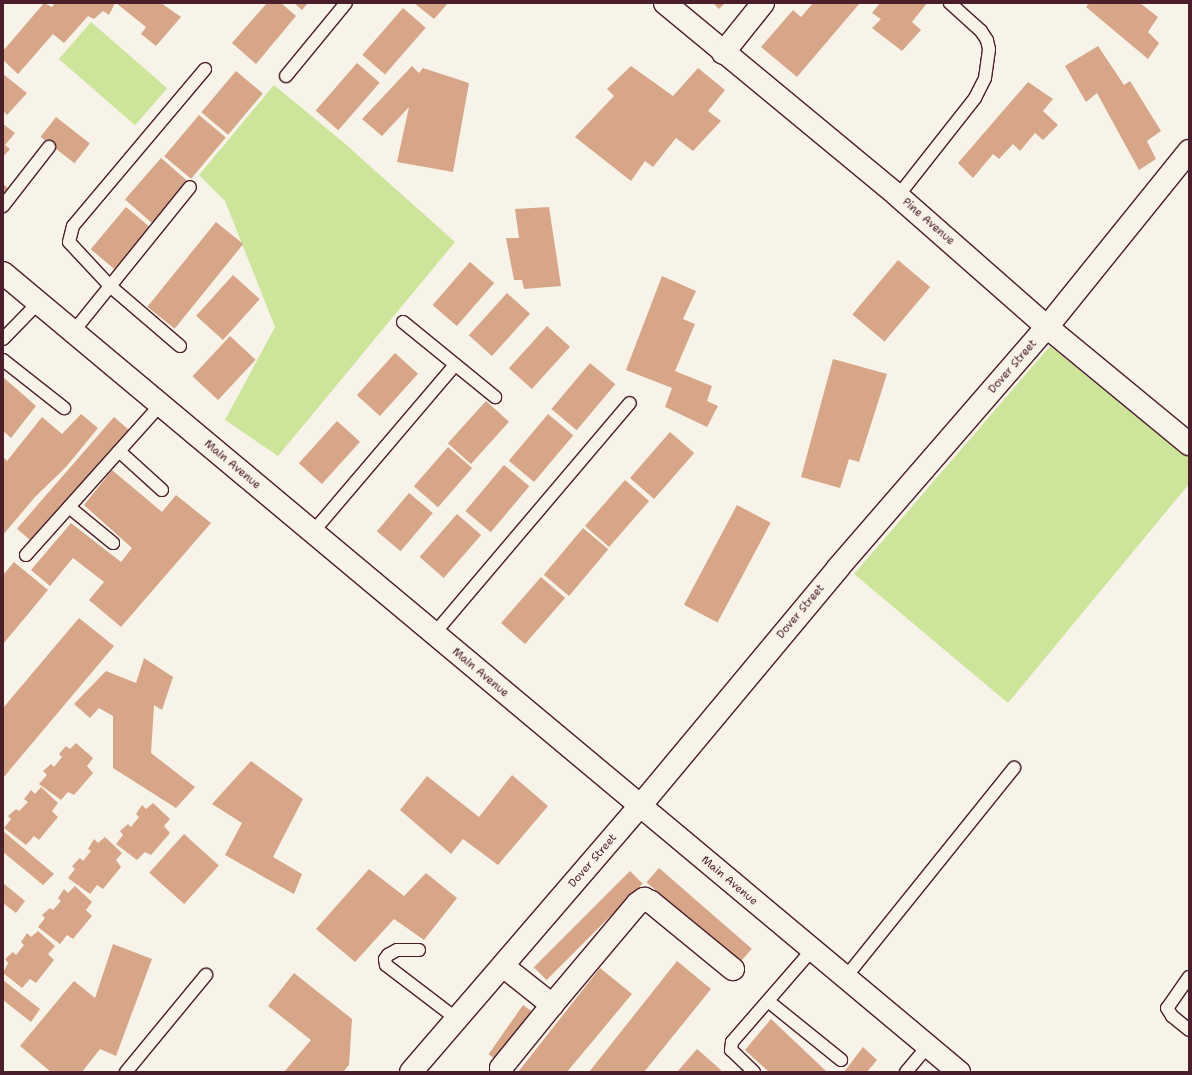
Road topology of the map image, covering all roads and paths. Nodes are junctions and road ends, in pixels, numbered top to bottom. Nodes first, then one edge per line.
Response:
1 (346, 3) edge
2 (665, 3) edge
3 (763, 3) edge
4 (950, 3) edge
5 (723, 53) junction
6 (206, 69) dead end
7 (286, 76) dead end
8 (49, 147) dead end
9 (1189, 151) edge
10 (190, 187) dead end
11 (898, 196) junction
12 (3, 206) edge
13 (3, 273) edge
14 (110, 286) junction
15 (38, 302) junction
16 (403, 322) dead end
17 (1047, 327) junction
18 (73, 332) junction
19 (3, 339) edge
20 (180, 346) dead end
21 (3, 360) edge
22 (455, 365) junction
23 (495, 397) dead end
24 (630, 403) dead end
25 (160, 405) junction
26 (64, 408) dead end
27 (1189, 444) edge
28 (119, 451) junction
29 (162, 490) dead end
30 (69, 507) junction
31 (312, 533) junction
32 (113, 543) dead end
33 (26, 555) dead end
34 (433, 635) junction
35 (1014, 768) dead end
36 (640, 806) junction
37 (419, 950) dead end
38 (812, 950) junction
39 (503, 966) junction
40 (733, 969) dead end
41 (206, 975) dead end
42 (1189, 977) edge
43 (845, 978) junction
44 (768, 1001) junction
45 (552, 1005) junction
46 (457, 1019) junction
47 (1189, 1030) edge
48 (928, 1046) junction
49 (841, 1060) dead end
50 (501, 1068) dead end
51 (126, 1072) edge
52 (411, 1072) edge
53 (754, 1072) edge
54 (906, 1072) edge
55 (959, 1072) edge

1 - 7 lane
2 - 5 street, Pine Avenue
3 - 5 street
4 - 11 lane
5 - 11 street, Pine Avenue
6 - 14 lane
8 - 12 lane
9 - 17 street, Dover Street
10 - 14 lane
11 - 17 street, Pine Avenue
13 - 15 street, Main Avenue
14 - 18 lane
14 - 20 lane
15 - 18 street, Main Avenue
15 - 19 lane
16 - 22 lane
17 - 27 street, Pine Avenue
17 - 36 street, Dover Street
18 - 25 street, Main Avenue
21 - 26 lane
22 - 23 lane
22 - 31 lane
24 - 34 lane
25 - 28 lane
25 - 31 street, Main Avenue
28 - 29 lane
28 - 30 lane
30 - 32 lane
30 - 33 lane
31 - 34 street, Main Avenue
34 - 36 street, Main Avenue
35 - 43 lane
36 - 38 street, Main Avenue
36 - 39 street, Dover Street
37 - 46 lane
38 - 43 street, Main Avenue
38 - 44 lane
39 - 45 street
39 - 46 street, Dover Street
40 - 45 street
41 - 51 lane
42 - 47 lane
43 - 48 street, Main Avenue
44 - 49 lane
44 - 53 lane
45 - 50 street
46 - 52 street, Dover Street
48 - 54 lane
48 - 55 street, Main Avenue

